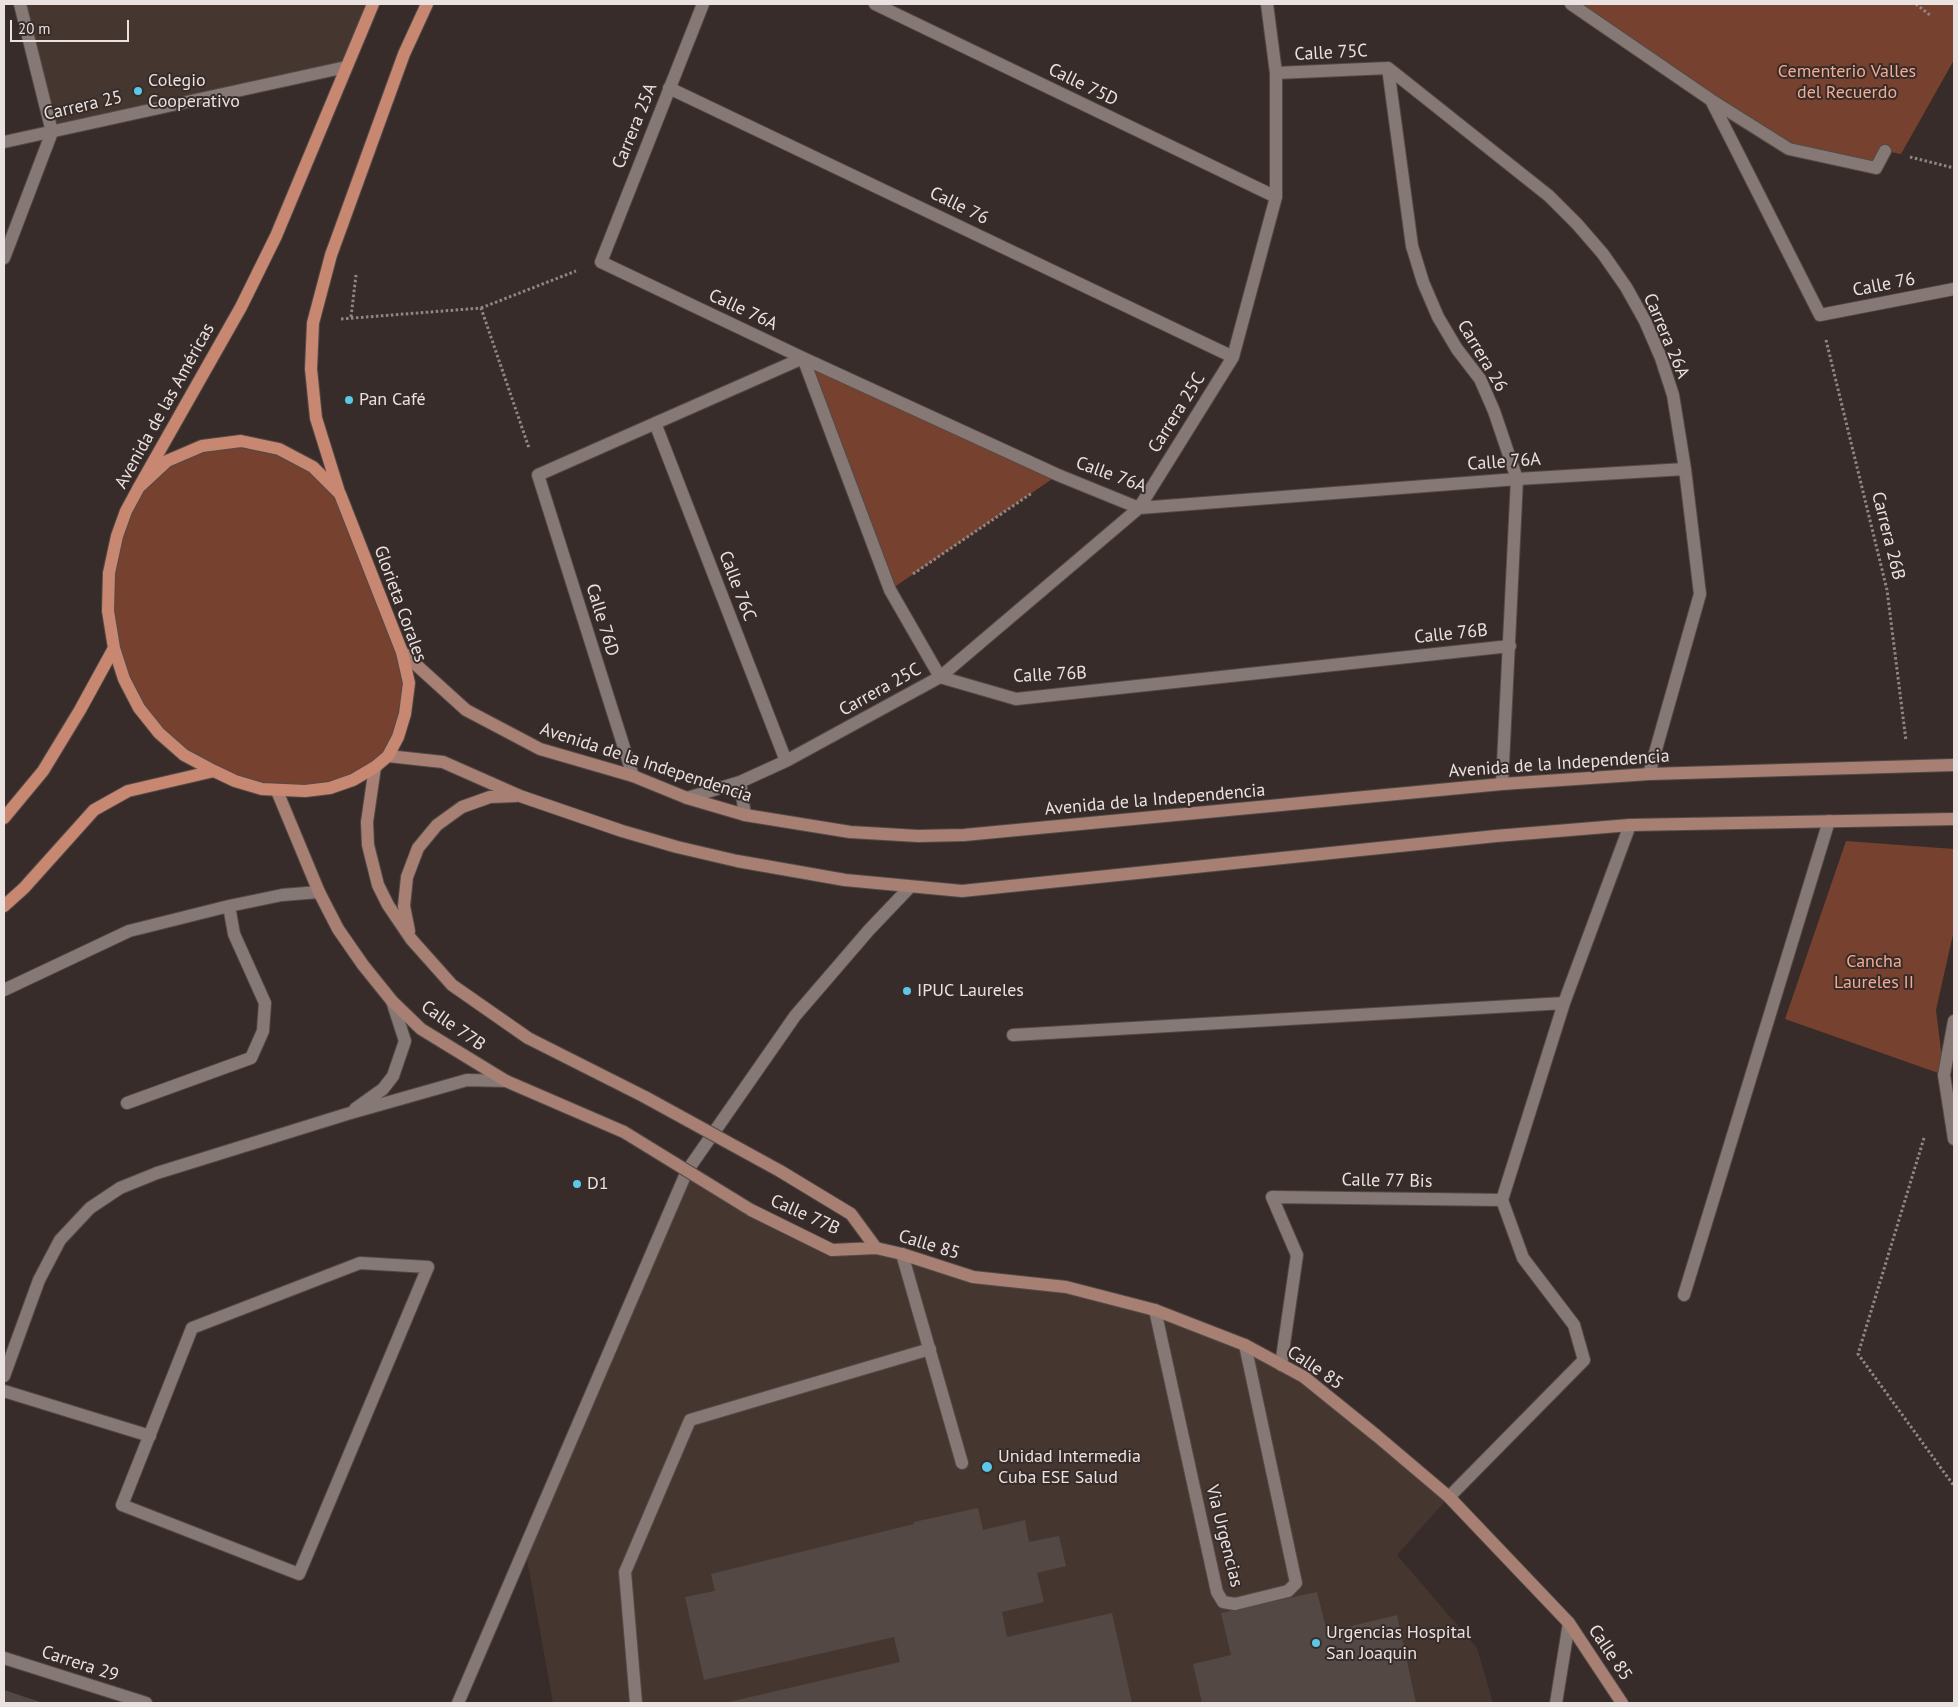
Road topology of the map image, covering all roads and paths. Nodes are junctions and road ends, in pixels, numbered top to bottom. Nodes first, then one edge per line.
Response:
1 (20, 4) edge
2 (373, 4) edge
3 (428, 4) edge
4 (702, 4) edge
5 (875, 4) edge
6 (1255, 4) edge
7 (1571, 4) edge
8 (1916, 4) edge
9 (1267, 7) edge
10 (1932, 16) dead end
11 (346, 66) junction
12 (1388, 68) junction
13 (1276, 73) junction
14 (670, 88) junction
15 (1711, 100) junction
16 (52, 132) junction
17 (4, 142) edge
18 (1885, 150) dead end
19 (1901, 154) dead end
20 (1954, 168) edge
21 (1276, 197) junction
22 (4, 258) edge
23 (600, 262) junction
24 (1954, 289) edge
25 (481, 308) junction
26 (1820, 315) junction
27 (313, 323) junction
28 (1233, 357) junction
29 (803, 358) junction
30 (655, 423) junction
31 (1685, 469) junction
32 (538, 475) junction
33 (1058, 475) junction
34 (1517, 479) junction
35 (139, 487) junction
36 (340, 494) junction
37 (1139, 508) junction
38 (890, 590) junction
39 (1510, 646) junction
40 (114, 648) junction
41 (402, 652) junction
42 (940, 677) junction
43 (388, 756) junction
44 (786, 761) junction
45 (1954, 765) edge
46 (1909, 766) junction
47 (375, 767) junction
48 (214, 771) junction
49 (1649, 774) junction
50 (633, 776) junction
51 (740, 782) junction
52 (1502, 784) junction
53 (277, 791) junction
54 (520, 796) junction
55 (687, 798) junction
56 (744, 815) junction
57 (4, 818) edge
58 (1954, 819) edge
59 (1830, 821) junction
60 (1630, 825) junction
61 (910, 888) junction
62 (319, 892) junction
63 (4, 906) edge
64 (228, 906) junction
65 (411, 938) junction
66 (4, 990) edge
67 (392, 1001) junction
68 (1564, 1003) junction
69 (1954, 1021) edge
70 (1013, 1035) dead end
71 (506, 1081) junction
72 (127, 1103) dead end
73 (347, 1114) junction
74 (1926, 1131) dead end
75 (1954, 1139) edge
76 (1502, 1200) junction
77 (876, 1248) junction
78 (902, 1254) junction
79 (1684, 1295) dead end
80 (1155, 1310) junction
81 (1245, 1345) junction
82 (930, 1348) junction
83 (1280, 1365) junction
84 (4, 1376) edge
85 (4, 1391) edge
86 (150, 1436) junction
87 (962, 1463) dead end
88 (1954, 1486) edge
89 (1449, 1498) junction
90 (1569, 1623) junction
91 (4, 1658) edge
92 (146, 1703) edge
93 (458, 1703) edge
94 (636, 1703) edge
95 (1556, 1703) edge
96 (1622, 1703) edge

1 - 16 street
2 - 11 main road, Avenida de las Américas
3 - 27 main road
4 - 14 street, Carrera 25A
5 - 21 street, Calle 75D
6 - 9 street
7 - 15 street
8 - 10 path
9 - 13 street, Carrera 25C
11 - 16 street, Carrera 25
11 - 35 main road, Avenida de las Américas
12 - 13 street, Calle 75C
12 - 31 street, Carrera 26A
12 - 34 street, Carrera 26
13 - 21 street, Carrera 25C
14 - 23 street, Carrera 25A
14 - 28 street, Calle 76
15 - 18 street
15 - 26 street
16 - 17 street, Carrera 25
16 - 22 street
19 - 20 path
21 - 28 street, Carrera 25C
23 - 25 path
23 - 29 street, Calle 76A
24 - 26 street, Calle 76
25 - 27 path
25 - 32 path
26 - 46 path, Carrera 26B
27 - 36 main road
28 - 37 street, Carrera 25C
29 - 30 street
29 - 33 street, Calle 76A
29 - 38 street
30 - 32 street
30 - 44 street, Calle 76C
31 - 34 street, Calle 76A
31 - 49 street, Carrera 26A
32 - 50 street, Calle 76D
33 - 37 street, Calle 76A
33 - 38 path
34 - 37 street, Calle 76A
34 - 39 street, Carrera 26
35 - 36 main road, Glorieta Corales
35 - 40 main road, Avenida de las Américas
36 - 41 main road, Glorieta Corales
37 - 42 street, Carrera 25C
38 - 42 street
39 - 42 street, Calle 76B
39 - 52 street, Carrera 26
40 - 48 main road, Glorieta Corales
40 - 57 main road
41 - 43 main road, Glorieta Corales
41 - 50 main road, Avenida de la Independencia
42 - 44 street, Carrera 25C
43 - 47 main road, Glorieta Corales
43 - 54 main road
44 - 51 street, Carrera 25C
45 - 46 main road, Avenida de la Independencia
46 - 49 main road, Avenida de la Independencia
47 - 53 main road, Glorieta Corales
47 - 65 main road, Calle 77B
48 - 53 main road, Glorieta Corales
48 - 63 main road
49 - 52 main road, Avenida de la Independencia
50 - 55 main road, Avenida de la Independencia
51 - 55 street, Carrera 25C
51 - 56 street
52 - 56 main road, Avenida de la Independencia
53 - 62 main road, Calle 77B
54 - 61 main road
54 - 65 main road
55 - 56 main road, Avenida de la Independencia
58 - 59 main road
59 - 60 main road
59 - 79 street
60 - 61 main road
60 - 68 street
61 - 93 street
62 - 64 street
62 - 67 main road, Calle 77B
64 - 66 street
64 - 72 street
65 - 77 main road, Calle 77B, bridge
67 - 71 main road, Calle 77B
67 - 73 street
68 - 70 street
68 - 76 street
69 - 75 street
71 - 73 street
71 - 77 main road, Calle 77B, bridge
73 - 84 street
74 - 88 path
76 - 83 street, Calle 77 Bis
76 - 89 street
77 - 78 main road, Calle 85
78 - 80 main road, Calle 85
78 - 82 street
80 - 81 main road, Calle 85
80 - 81 street, Via Urgencias
81 - 83 main road, Calle 85
82 - 87 street
82 - 94 street
83 - 89 main road, Calle 85
85 - 86 street
86 - 86 street
89 - 90 main road, Calle 85
90 - 95 street
90 - 96 main road, Calle 85
91 - 92 street, Carrera 29

